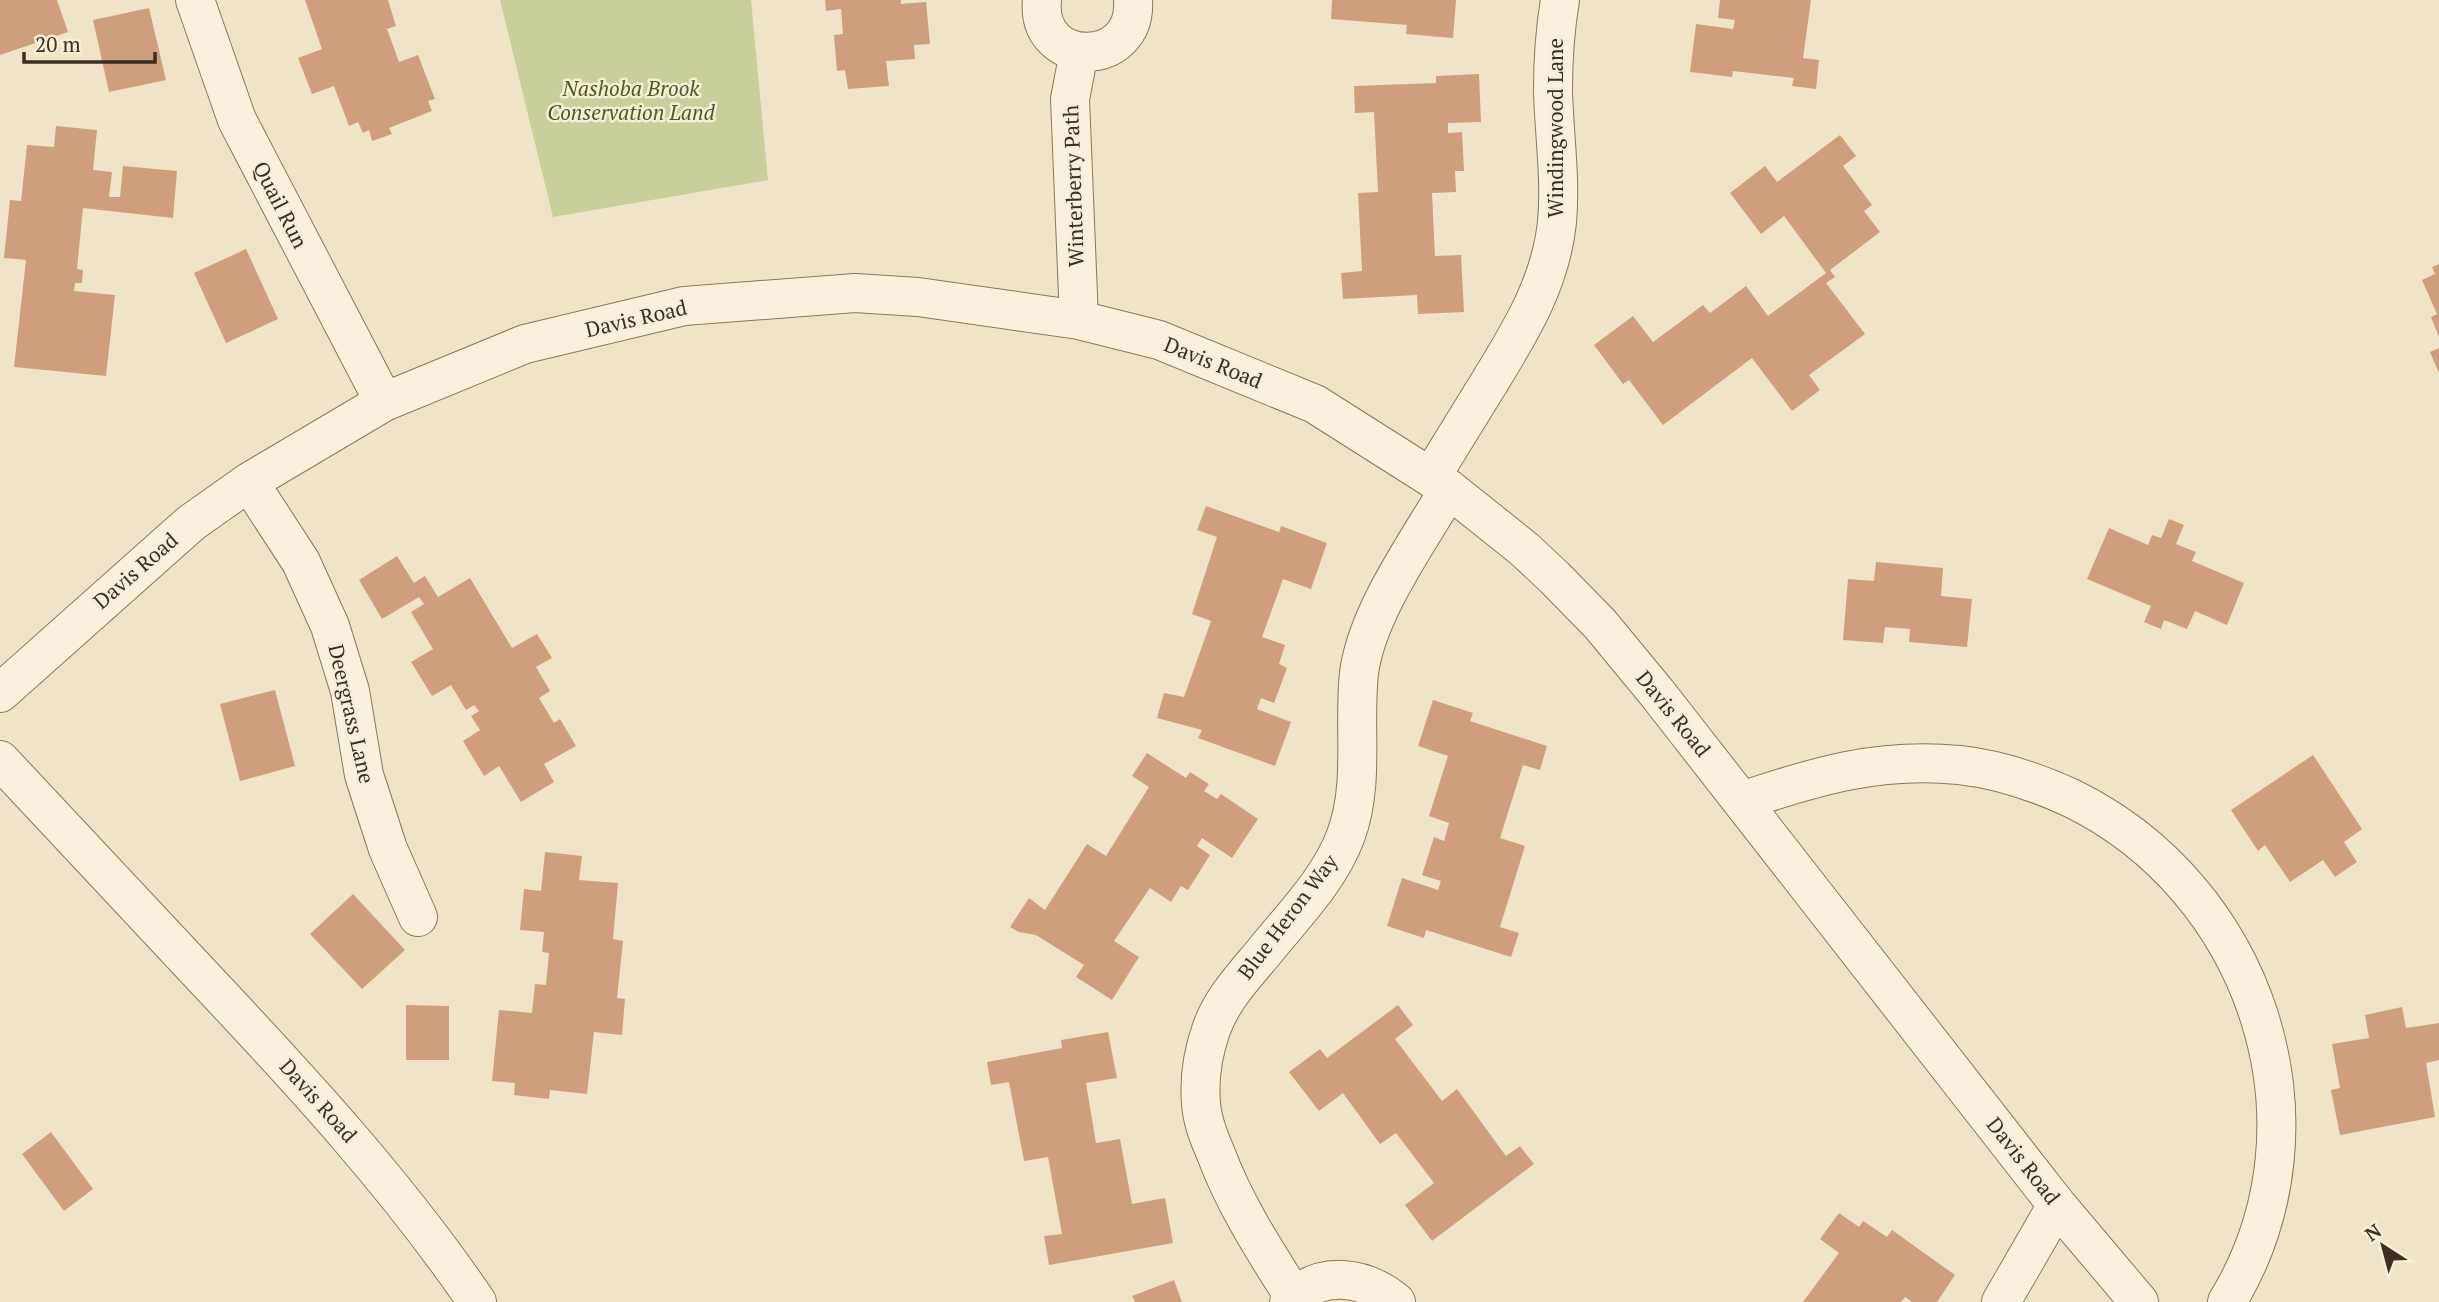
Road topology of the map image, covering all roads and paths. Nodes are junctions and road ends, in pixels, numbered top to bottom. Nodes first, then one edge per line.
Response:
1 (195, 0) edge
2 (1042, 0) edge
3 (1132, 0) edge
4 (1560, 0) edge
5 (1079, 52) junction
6 (1079, 320) junction
7 (384, 402) junction
8 (249, 482) junction
9 (1440, 483) junction
10 (0, 693) edge
11 (0, 760) edge
12 (1742, 802) junction
13 (418, 917) dead end
14 (2057, 1205) junction
15 (1292, 1300) edge
16 (477, 1302) edge
17 (1396, 1302) edge
18 (2001, 1302) edge
19 (2139, 1302) edge
20 (2227, 1302) edge

1 - 7 street, Quail Run
2 - 5 street
3 - 5 street
4 - 9 street, Windingwood Lane
5 - 6 street, Winterberry Path
6 - 7 street, Davis Road
6 - 9 street, Davis Road
7 - 8 street, Davis Road
8 - 10 street, Davis Road
8 - 13 street, Deergrass Lane
9 - 12 street, Davis Road
9 - 15 street, Blue Heron Way
11 - 16 street, Davis Road
12 - 14 street, Davis Road
12 - 20 street
14 - 18 street
14 - 19 street, Davis Road
15 - 17 street, Blue Heron Way

